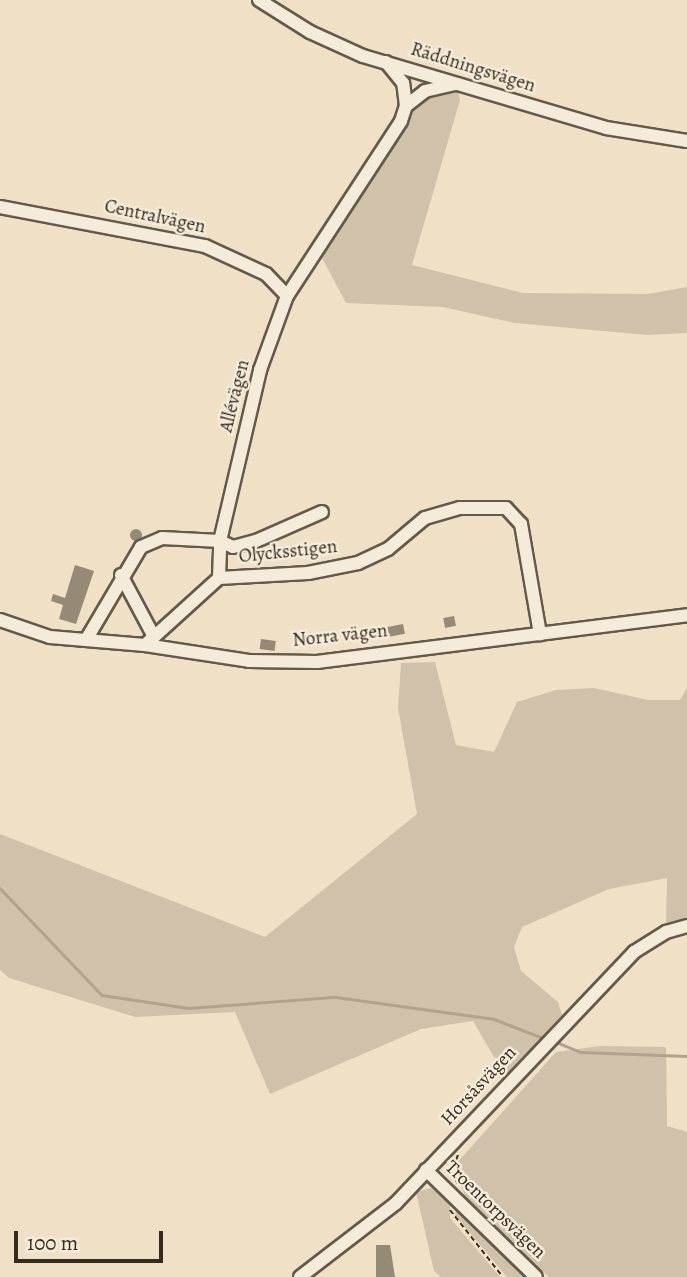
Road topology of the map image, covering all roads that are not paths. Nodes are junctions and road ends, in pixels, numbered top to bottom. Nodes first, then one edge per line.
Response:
1 (259, 0) edge
2 (386, 62) junction
3 (455, 84) junction
4 (406, 106) junction
5 (687, 141) edge
6 (0, 207) edge
7 (287, 296) junction
8 (322, 512) dead end
9 (220, 541) junction
10 (121, 575) junction
11 (219, 578) junction
12 (687, 615) edge
13 (0, 620) edge
14 (540, 634) junction
15 (86, 640) junction
16 (149, 640) junction
17 (687, 926) edge
18 (426, 1170) junction
19 (300, 1277) edge
20 (536, 1277) edge

1 - 2 street, Räddningsvägen
2 - 3 street, Räddningsvägen
2 - 4 street
3 - 4 street
3 - 5 street, Räddningsvägen
4 - 7 street, Allévägen
6 - 7 street, Centralvägen
7 - 9 street, Allévägen
8 - 9 street
9 - 10 street
9 - 11 street, Allévägen
10 - 15 street
10 - 16 street
11 - 14 street, Olycksstigen
11 - 16 street
12 - 14 street, Norra vägen
13 - 15 street, Norra vägen
14 - 16 street, Norra vägen
15 - 16 street, Norra vägen
17 - 18 street, Horsåsvägen
18 - 19 street, Horsåsvägen
18 - 20 street, Troentorpsvägen

